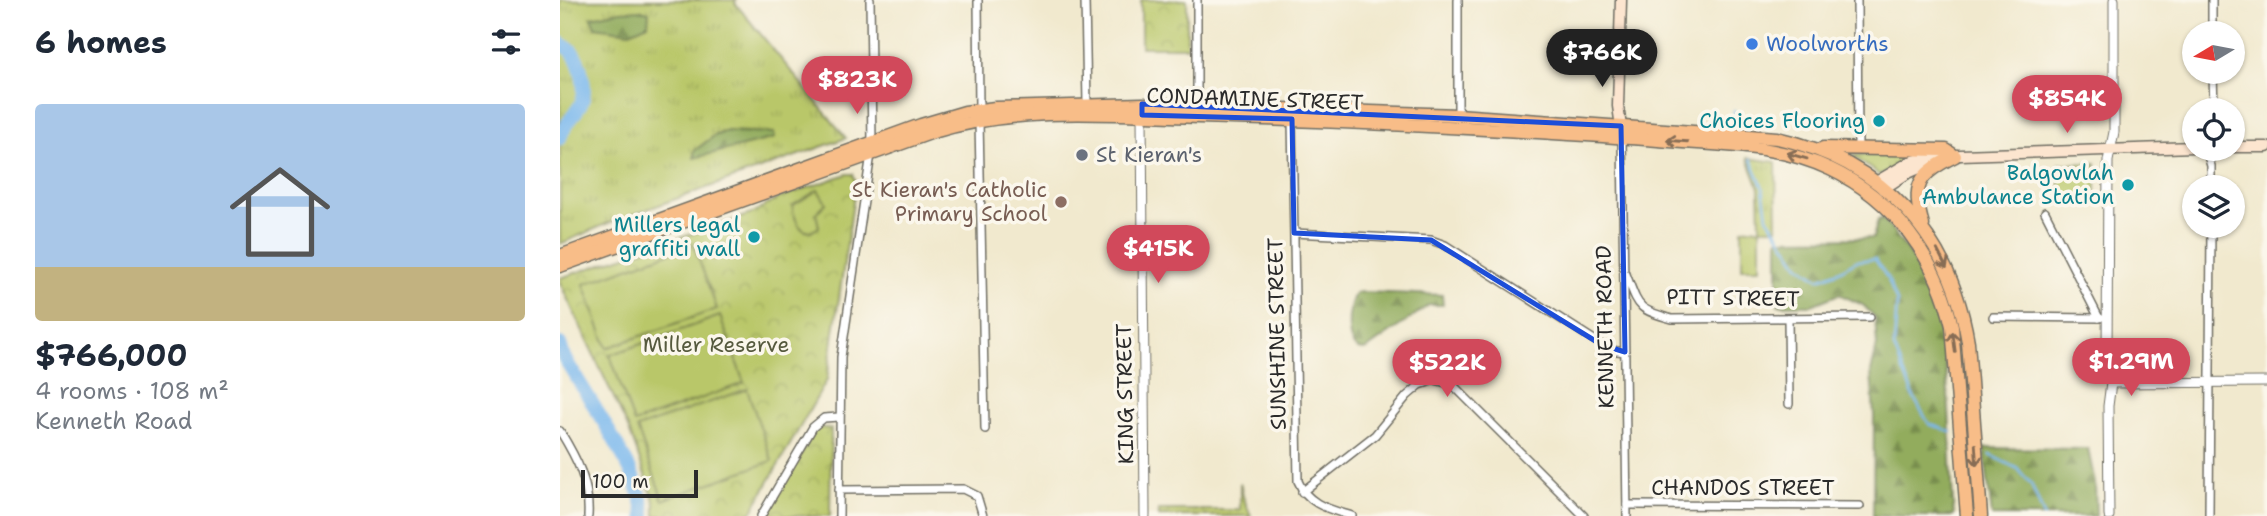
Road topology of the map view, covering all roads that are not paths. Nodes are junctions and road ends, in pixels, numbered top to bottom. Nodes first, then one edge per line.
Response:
1 (870, 0) edge
2 (978, 0) edge
3 (1085, 0) edge
4 (1197, 0) edge
5 (1458, 0) edge
6 (1621, 0) edge
7 (1857, 0) edge
8 (2114, 0) edge
9 (2212, 0) edge
10 (2212, 21) edge
11 (1087, 104) junction
12 (1196, 106) junction
13 (1142, 110) junction
14 (979, 115) junction
15 (1458, 115) junction
16 (1292, 119) junction
17 (1622, 132) junction
18 (1747, 141) junction
19 (1812, 147) junction
20 (2182, 147) edge
21 (2245, 147) edge
22 (2267, 147) edge
23 (872, 148) junction
24 (1858, 149) junction
25 (2111, 149) junction
26 (1955, 156) junction
27 (1877, 188) junction
28 (2045, 212) dead end
29 (1924, 230) junction
30 (1294, 233) junction
31 (2211, 238) edge
32 (560, 263) edge
33 (1624, 267) junction
34 (1787, 317) junction
35 (1870, 317) dead end
36 (1993, 317) dead end
37 (2103, 318) junction
38 (1625, 352) junction
39 (2267, 382) edge
40 (2111, 383) junction
41 (2210, 383) junction
42 (1789, 404) dead end
43 (839, 417) junction
44 (985, 429) dead end
45 (560, 431) edge
46 (839, 490) junction
47 (1302, 492) junction
48 (1627, 505) junction
49 (1860, 506) dead end
50 (588, 516) edge
51 (761, 516) edge
52 (839, 516) edge
53 (983, 516) edge
54 (1145, 516) edge
55 (1352, 516) edge
56 (1584, 516) edge
57 (1627, 516) edge
58 (1968, 516) edge
59 (1981, 516) edge
60 (2109, 516) edge
61 (2209, 516) edge

1 - 23 street
2 - 14 street
3 - 11 street
4 - 12 street
5 - 15 street
6 - 17 main road, KENNETH ROAD
7 - 24 street
8 - 25 street
9 - 10 street
11 - 13 highway, CONDAMINE STREET
11 - 14 highway, CONDAMINE STREET
12 - 13 highway, CONDAMINE STREET
12 - 15 highway, CONDAMINE STREET
13 - 14 highway, CONDAMINE STREET
13 - 16 highway, CONDAMINE STREET
13 - 54 street, KING STREET
14 - 23 highway, CONDAMINE STREET
14 - 44 street
15 - 17 highway, CONDAMINE STREET
16 - 17 highway, CONDAMINE STREET
16 - 30 street, SUNSHINE STREET
17 - 18 highway, CONDAMINE STREET
17 - 33 street, KENNETH ROAD
18 - 19 highway, CONDAMINE STREET
27 -> 18 highway, CONDAMINE STREET
19 - 24 highway
19 - 27 highway
20 - 25 main road
21 - 22 main road
23 - 32 highway, CONDAMINE STREET
23 - 43 street
24 - 26 highway
25 - 26 main road
25 - 37 street
26 - 27 main road
26 - 29 highway
27 - 29 highway
58 -> 27 highway
28 - 37 street
29 -> 59 highway
30 - 38 street
30 - 47 street, SUNSHINE STREET
31 - 41 street
33 - 34 street, PITT STREET
33 - 38 street, KENNETH ROAD
34 - 35 street, PITT STREET
34 - 42 street
36 - 37 street
37 - 40 street
38 - 48 street, KENNETH ROAD
39 - 41 street
40 - 41 street
40 - 60 street
41 - 61 street
43 - 46 street
43 - 51 street
45 - 50 street
46 - 52 street
46 - 53 street
47 - 55 street
47 - 56 street
48 - 49 street, CHANDOS STREET
48 - 57 street, KENNETH ROAD

